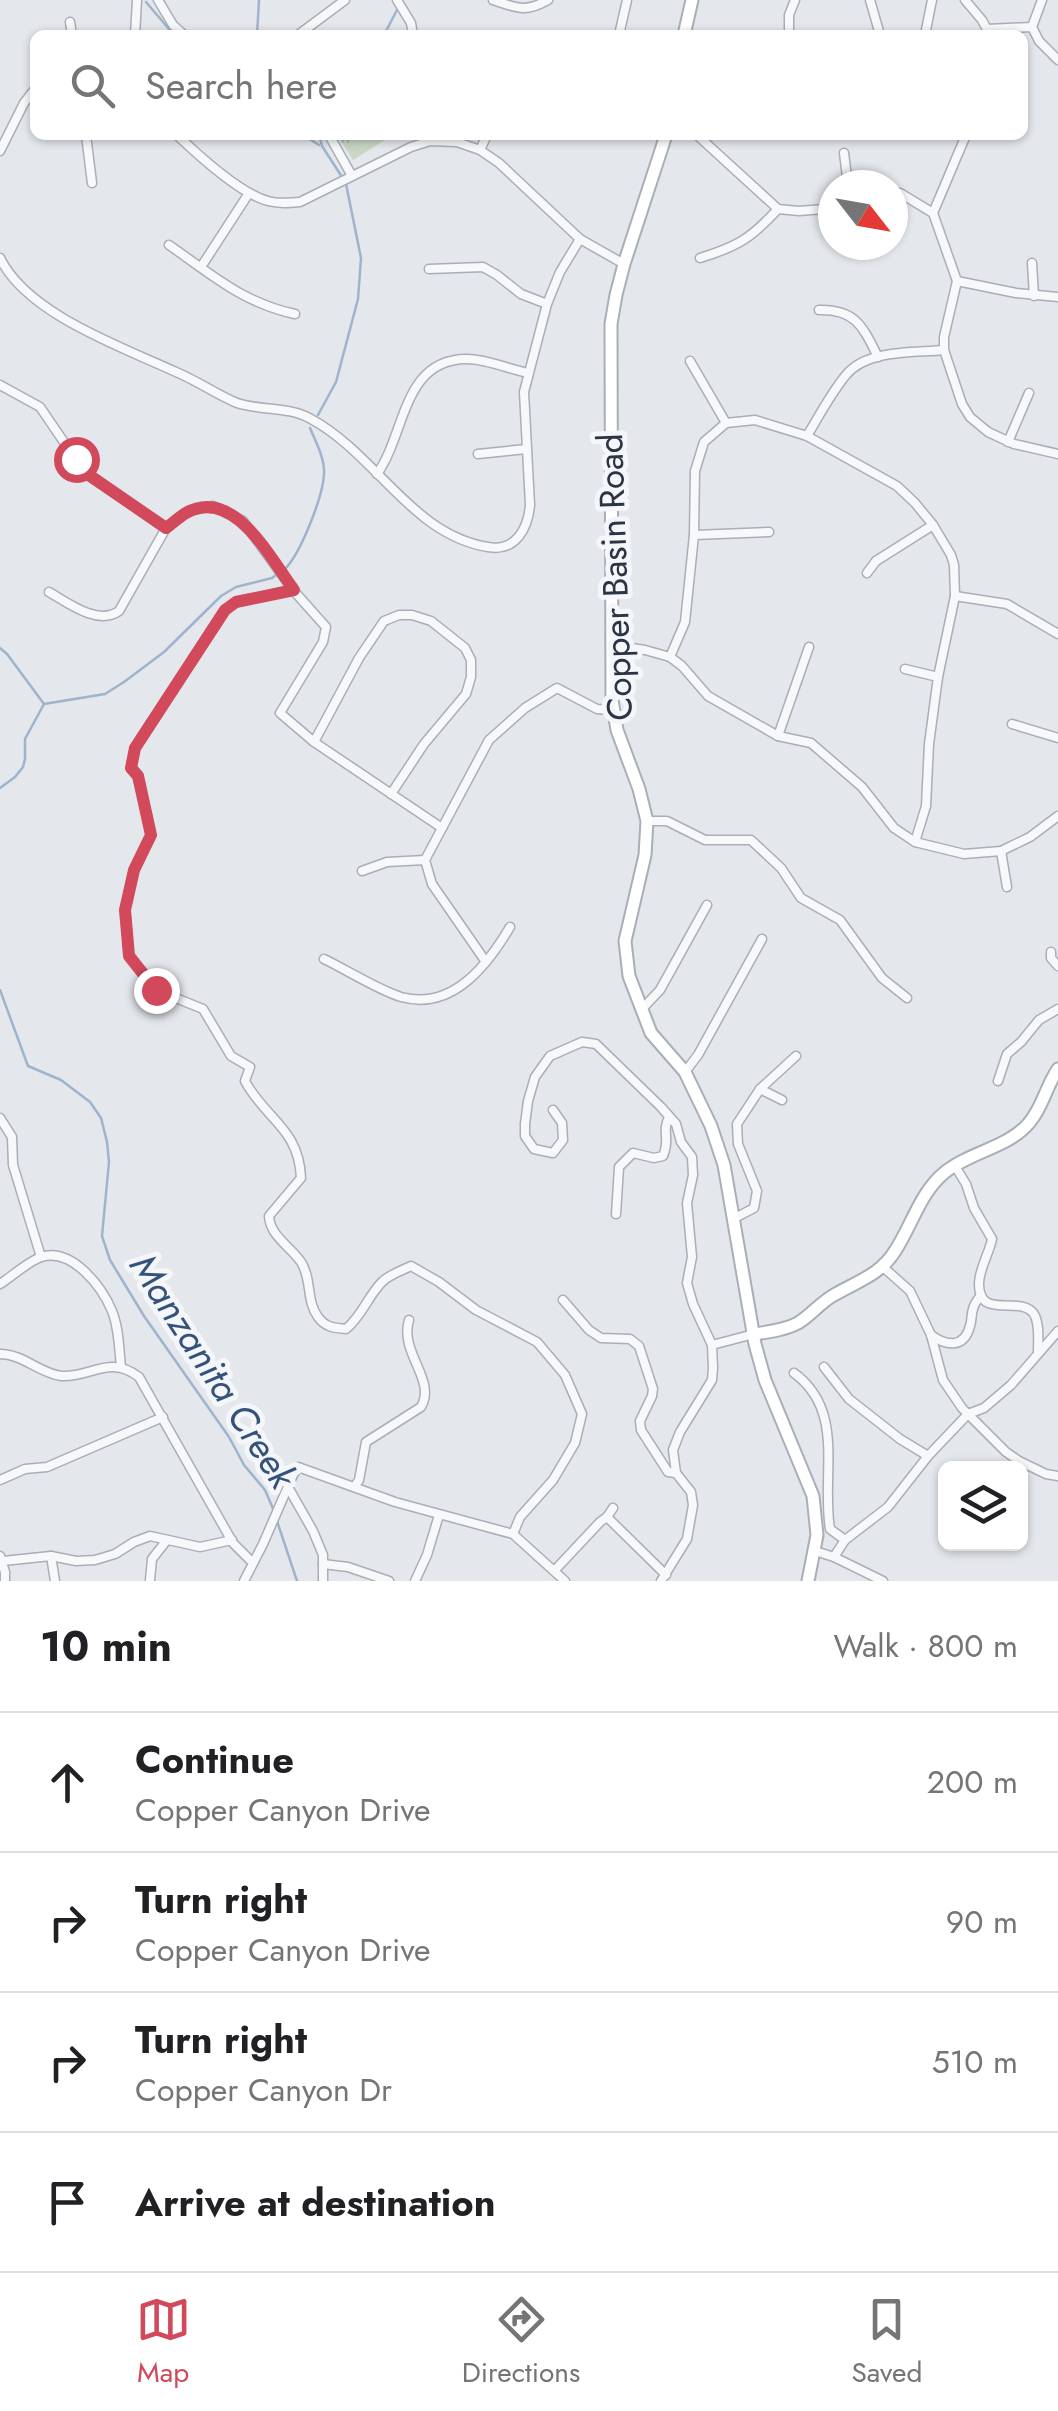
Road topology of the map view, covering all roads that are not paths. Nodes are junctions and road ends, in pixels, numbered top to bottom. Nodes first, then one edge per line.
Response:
1 (137, 0) edge
2 (158, 0) edge
3 (344, 0) edge
4 (397, 0) edge
5 (493, 0) edge
6 (548, 0) edge
7 (627, 0) edge
8 (692, 0) edge
9 (795, 0) edge
10 (870, 0) edge
11 (932, 0) edge
12 (965, 0) edge
13 (1042, 0) edge
14 (70, 22) dead end
15 (1032, 27) junction
16 (71, 30) edge
17 (135, 30) edge
18 (178, 30) edge
19 (305, 30) edge
20 (412, 30) edge
21 (621, 30) edge
22 (685, 30) edge
23 (789, 30) edge
24 (879, 30) edge
25 (926, 30) edge
26 (987, 30) edge
27 (1006, 30) edge
28 (1058, 60) edge
29 (30, 95) edge
30 (87, 140) edge
31 (183, 140) edge
32 (332, 140) edge
33 (426, 140) edge
34 (444, 140) edge
35 (485, 140) edge
36 (664, 140) edge
37 (702, 140) edge
38 (964, 140) edge
39 (480, 150) junction
40 (0, 151) edge
41 (844, 154) dead end
42 (846, 170) edge
43 (350, 177) junction
44 (92, 183) dead end
45 (250, 194) junction
46 (908, 198) edge
47 (778, 209) junction
48 (818, 209) edge
49 (934, 213) junction
50 (580, 238) junction
51 (169, 245) dead end
52 (0, 258) edge
53 (700, 258) dead end
54 (1032, 263) dead end
55 (624, 264) junction
56 (200, 267) junction
57 (429, 269) dead end
58 (957, 281) junction
59 (1034, 296) junction
60 (1058, 298) edge
61 (547, 304) junction
62 (819, 310) dead end
63 (295, 314) dead end
64 (944, 350) junction
65 (878, 357) junction
66 (690, 361) dead end
67 (528, 373) junction
68 (0, 385) edge
69 (1029, 393) dead end
70 (726, 424) junction
71 (807, 436) junction
72 (1008, 442) junction
73 (526, 448) junction
74 (478, 454) dead end
75 (1058, 454) edge
76 (378, 474) junction
77 (933, 525) junction
78 (166, 528) junction
79 (769, 532) dead end
80 (694, 534) junction
81 (867, 574) dead end
82 (294, 590) junction
83 (49, 592) dead end
84 (955, 596) junction
85 (1058, 634) edge
86 (611, 646) junction
87 (809, 647) dead end
88 (670, 657) junction
89 (905, 669) dead end
90 (938, 677) junction
91 (613, 710) junction
92 (1012, 724) dead end
93 (778, 736) junction
94 (1058, 738) edge
95 (314, 742) junction
96 (392, 794) junction
97 (1058, 816) edge
98 (647, 822) junction
99 (442, 828) junction
100 (915, 842) junction
101 (1001, 850) junction
102 (425, 860) junction
103 (362, 871) dead end
104 (1008, 887) dead end
105 (706, 905) dead end
106 (510, 927) dead end
107 (762, 940) dead end
108 (1051, 952) dead end
109 (324, 959) dead end
110 (486, 962) junction
111 (1058, 966) edge
112 (907, 998) dead end
113 (642, 1009) junction
114 (1058, 1009) edge
115 (796, 1056) dead end
116 (1058, 1069) edge
117 (684, 1072) junction
118 (998, 1081) dead end
119 (760, 1088) junction
120 (782, 1100) dead end
121 (553, 1110) dead end
122 (668, 1117) junction
123 (0, 1118) edge
124 (955, 1166) junction
125 (616, 1214) dead end
126 (733, 1218) junction
127 (41, 1257) junction
128 (883, 1266) junction
129 (0, 1284) edge
130 (981, 1294) junction
131 (563, 1300) dead end
132 (410, 1320) dead end
133 (1058, 1331) edge
134 (754, 1334) junction
135 (931, 1334) junction
136 (712, 1345) junction
137 (1038, 1353) junction
138 (0, 1354) edge
139 (121, 1367) junction
140 (824, 1367) dead end
141 (794, 1373) dead end
142 (968, 1414) junction
143 (162, 1417) junction
144 (928, 1456) junction
145 (676, 1472) junction
146 (1058, 1476) edge
147 (0, 1480) edge
148 (355, 1486) junction
149 (288, 1487) junction
150 (613, 1508) dead end
151 (439, 1515) junction
152 (607, 1517) junction
153 (512, 1534) junction
154 (168, 1540) junction
155 (232, 1540) junction
156 (845, 1540) junction
157 (815, 1551) junction
158 (50, 1556) junction
159 (834, 1557) junction
160 (2, 1559) edge
161 (253, 1563) junction
162 (323, 1564) junction
163 (554, 1572) junction
164 (664, 1578) edge
165 (150, 1580) edge
166 (246, 1580) edge
167 (5, 1581) edge
168 (55, 1581) edge
169 (323, 1581) edge
170 (389, 1581) edge
171 (415, 1581) edge
172 (565, 1581) edge
173 (808, 1581) edge
174 (883, 1581) edge

1 - 17 street
2 - 18 street
3 - 19 street
4 - 20 street
5 - 6 street
7 - 21 street
8 - 22 street
9 - 23 street
10 - 24 street
11 - 25 street
12 - 26 street
13 - 15 street
14 - 16 street
15 - 27 street
15 - 28 street
29 - 40 street
30 - 44 street
31 - 45 street
32 - 43 street
33 - 43 street
34 - 39 street
35 - 39 street
36 - 55 street, Copper Basin Road
37 - 47 street
38 - 49 street
39 - 50 street
41 - 42 street
43 - 45 street
45 - 56 street
46 - 49 street
47 - 48 street
47 - 53 street
49 - 58 street
50 - 55 street
50 - 61 street
51 - 56 street
52 - 76 street
54 - 59 street
55 - 86 street, Copper Basin Road
56 - 63 street
57 - 61 street
58 - 59 street
58 - 64 street
59 - 60 street
61 - 67 street
62 - 65 street
64 - 65 street
64 - 72 street
65 - 71 street
66 - 70 street
67 - 73 street
67 - 76 street
68 - 78 street
69 - 72 street
70 - 71 street
70 - 80 street
71 - 77 street
72 - 75 street
73 - 74 street
73 - 76 street
77 - 81 street
77 - 84 street
78 - 82 street
78 - 83 street
79 - 80 street
80 - 88 street
82 - 95 street
82 - 153 street
84 - 85 street
84 - 90 street
86 - 88 street
86 - 91 street, Copper Basin Road
87 - 93 street
88 - 93 street
89 - 90 street
90 - 100 street
91 - 98 street, Copper Basin Road
91 - 99 street
92 - 94 street
93 - 100 street
95 - 96 street
95 - 96 street
96 - 99 street
97 - 101 street
98 - 112 street
98 - 113 street, Copper Basin Road
99 - 102 street
100 - 101 street
101 - 104 street
102 - 103 street
102 - 110 street
105 - 113 street
106 - 110 street
107 - 117 street
108 - 111 street
109 - 110 street
113 - 117 street, Copper Basin Road
114 - 118 street
115 - 119 street
116 - 124 street
117 - 126 street, Copper Basin Road
119 - 120 street
119 - 126 street
121 - 122 street
122 - 125 street
122 - 136 street
123 - 127 street
124 - 128 street
124 - 130 street
126 - 134 street, Copper Basin Road
127 - 129 street
127 - 139 street
128 - 134 street
128 - 135 street
130 - 135 street
130 - 137 street
131 - 145 street
132 - 148 street
133 - 137 street
134 - 136 street
134 - 157 street, Copper Basin Road
135 - 142 street
136 - 145 street
137 - 142 street
138 - 139 street
139 - 143 street
140 - 144 street
141 - 156 street
142 - 144 street
142 - 146 street
143 - 147 street
143 - 155 street
144 - 156 street
145 - 164 street
148 - 149 street
148 - 151 street
149 - 161 street
149 - 162 street
150 - 152 street
151 - 153 street
151 - 171 street
152 - 163 street
152 - 164 street
153 - 163 street
154 - 155 street
154 - 158 street
154 - 165 street
155 - 161 street
156 - 159 street
157 - 159 street
157 - 173 street, Copper Basin Road
158 - 160 street
158 - 168 street
159 - 174 street
160 - 167 street
161 - 166 street
162 - 169 street
162 - 170 street
163 - 172 street

